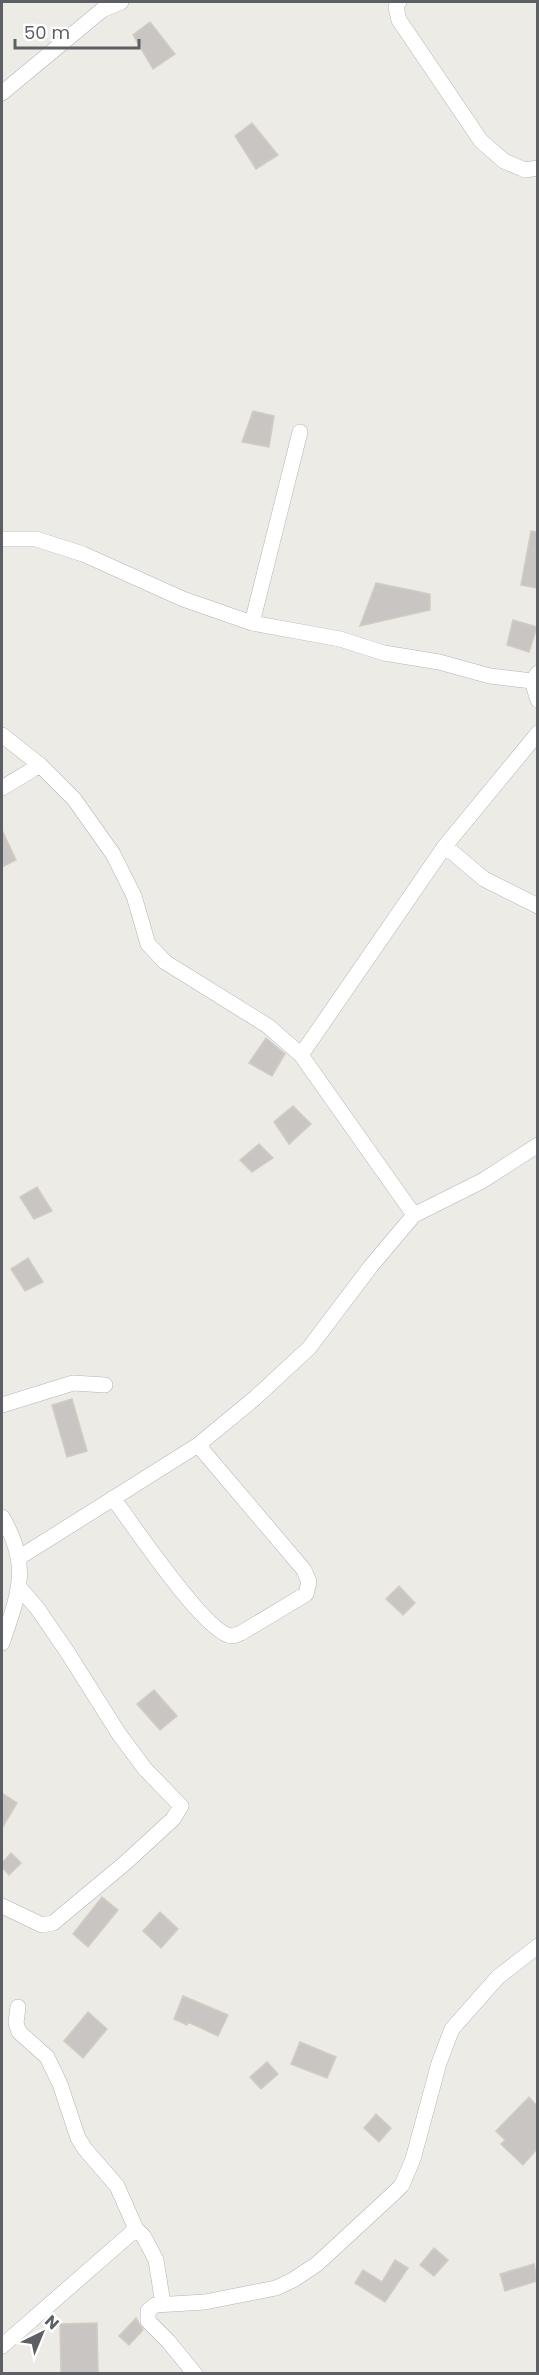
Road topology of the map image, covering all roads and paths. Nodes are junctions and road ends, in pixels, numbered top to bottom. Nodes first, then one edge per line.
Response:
1 (121, 2) edge
2 (399, 2) edge
3 (2, 93) edge
4 (537, 168) edge
5 (300, 432) dead end
6 (2, 539) edge
7 (252, 623) junction
8 (534, 677) edge
9 (537, 700) edge
10 (537, 733) edge
11 (2, 735) edge
12 (40, 765) junction
13 (2, 788) edge
14 (445, 846) junction
15 (537, 906) edge
16 (301, 1056) junction
17 (537, 1145) edge
18 (414, 1215) junction
19 (105, 1385) dead end
20 (2, 1405) edge
21 (198, 1445) junction
22 (113, 1498) junction
23 (2, 1517) edge
24 (20, 1557) junction
25 (19, 1587) junction
26 (2, 1643) edge
27 (2, 1906) edge
28 (537, 1946) edge
29 (18, 2007) dead end
30 (136, 2229) junction
31 (163, 2304) junction
32 (2, 2346) edge
33 (195, 2373) edge

1 - 3 street
2 - 4 street
5 - 7 street
6 - 7 street
7 - 8 street
8 - 9 street
10 - 14 street
11 - 12 street
12 - 13 street
12 - 16 street
14 - 15 street
14 - 16 street
16 - 18 street
17 - 18 street
18 - 21 street
19 - 20 street
21 - 22 street
21 - 22 street
22 - 24 street
23 - 24 street
24 - 25 street
25 - 26 street
25 - 27 street
28 - 31 street
29 - 30 street
30 - 31 street
30 - 32 street
31 - 33 street

